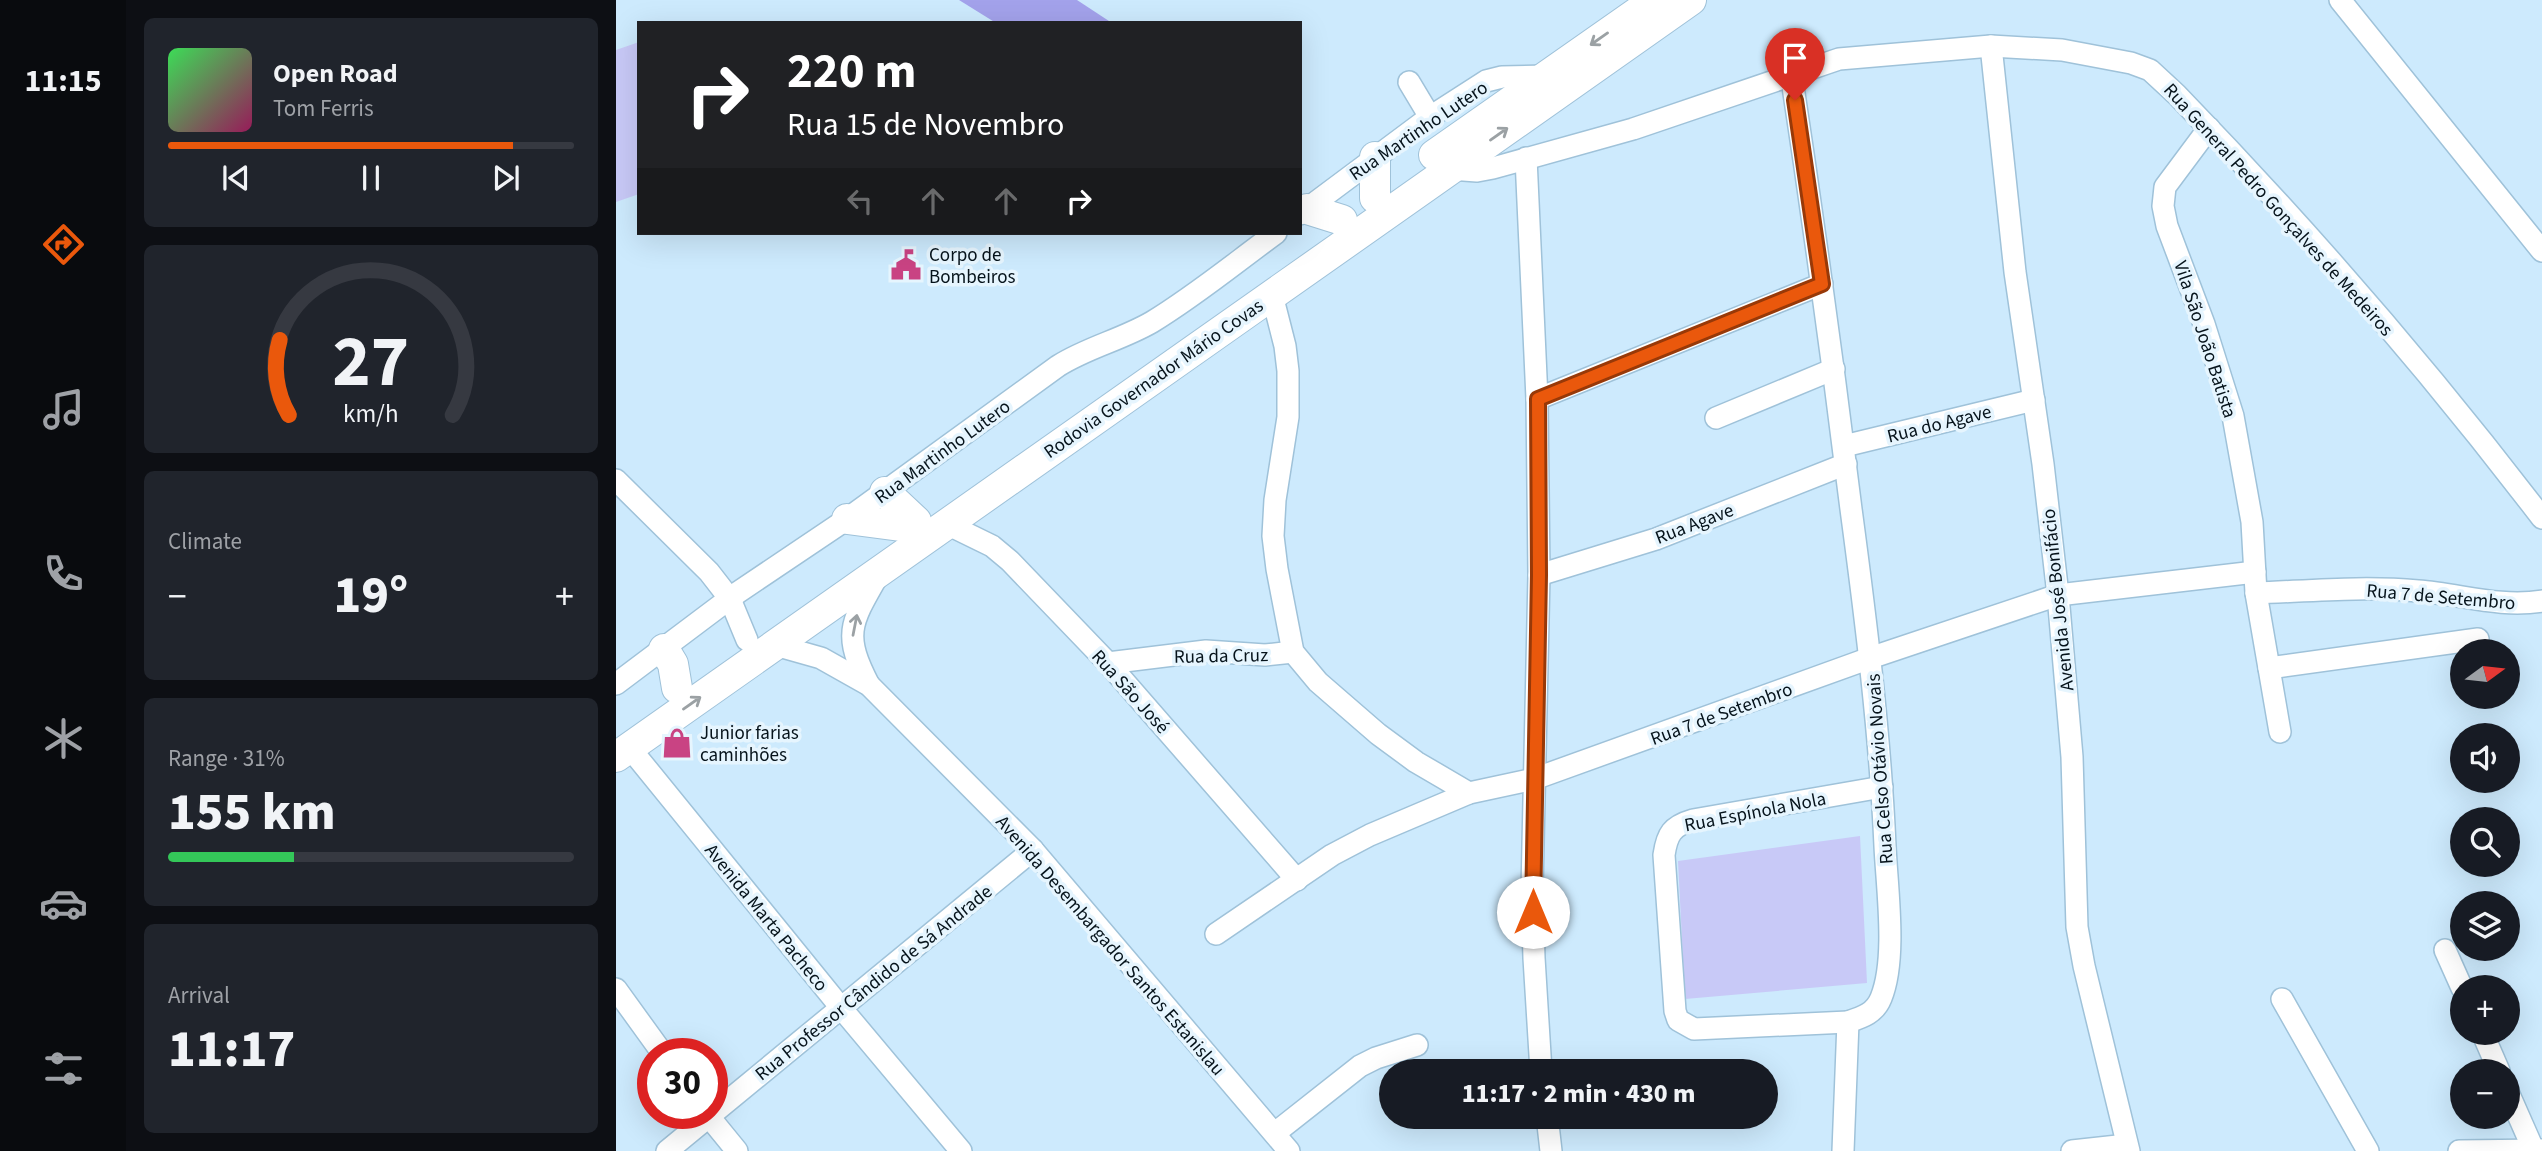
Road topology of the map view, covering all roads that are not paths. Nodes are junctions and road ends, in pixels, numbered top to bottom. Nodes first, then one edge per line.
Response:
1 (1655, 0) edge
2 (1691, 0) edge
3 (2340, 0) edge
4 (1991, 46) junction
5 (1791, 74) junction
6 (1546, 76) junction
7 (1409, 82) dead end
8 (1430, 117) junction
9 (2209, 128) junction
10 (1376, 157) junction
11 (1526, 158) junction
12 (1450, 169) junction
13 (1375, 198) junction
14 (1304, 212) edge
15 (1342, 220) junction
16 (1273, 235) edge
17 (2542, 251) edge
18 (1822, 284) junction
19 (1272, 295) junction
20 (1834, 369) junction
21 (1538, 399) junction
22 (2034, 400) junction
23 (1716, 418) dead end
24 (1845, 455) junction
25 (616, 480) edge
26 (885, 492) junction
27 (2542, 518) edge
28 (847, 519) junction
29 (912, 524) junction
30 (947, 524) junction
31 (882, 568) junction
32 (1539, 575) junction
33 (2255, 582) junction
34 (2058, 595) junction
35 (730, 599) junction
36 (2542, 601) edge
37 (761, 642) junction
38 (2450, 643) edge
39 (664, 649) junction
40 (1293, 652) junction
41 (1870, 658) junction
42 (1108, 663) junction
43 (2269, 668) junction
44 (616, 684) edge
45 (869, 685) junction
46 (677, 688) junction
47 (2280, 732) dead end
48 (620, 746) edge
49 (1534, 779) junction
50 (1882, 788) junction
51 (1469, 793) junction
52 (1033, 850) junction
53 (1297, 880) junction
54 (1216, 934) dead end
55 (2445, 950) dead end
56 (2456, 975) edge
57 (616, 990) edge
58 (2281, 999) dead end
59 (842, 1009) junction
60 (1848, 1022) junction
61 (651, 1038) edge
62 (1417, 1045) dead end
63 (1540, 1059) edge
64 (728, 1099) edge
65 (2520, 1116) edge
66 (691, 1129) edge
67 (719, 1129) edge
68 (1548, 1129) edge
69 (1275, 1133) junction
70 (2128, 1148) edge
71 (2536, 1150) edge
72 (667, 1151) edge
73 (737, 1151) edge
74 (961, 1151) edge
75 (1289, 1151) edge
76 (1551, 1151) edge
77 (1843, 1151) edge
78 (2072, 1151) edge
79 (2368, 1151) edge
80 (2459, 1151) edge

1 -> 6 highway, Rodovia Governador Mário Covas
12 -> 2 highway, Rodovia Governador Mário Covas
3 - 17 street
4 - 5 street, Rua General Pedro Gonçalves de Medeiros
4 - 9 street, Rua General Pedro Gonçalves de Medeiros
4 - 22 street, Avenida José Bonifácio
5 - 11 street, Rua General Pedro Gonçalves de Medeiros
5 - 18 street, Rua Celso Otávio Novais
6 - 8 street, Rua Martinho Lutero
6 - 13 highway, Rodovia Governador Mário Covas
7 - 8 street
8 - 10 street, Rua Martinho Lutero
9 - 27 street, Rua General Pedro Gonçalves de Medeiros
9 - 33 street, Vila São João Batista
10 - 13 highway
10 - 14 street, Rua Martinho Lutero
11 - 12 street, Rua General Pedro Gonçalves de Medeiros
11 - 21 street
12 - 19 highway, Rodovia Governador Mário Covas
13 - 15 highway, Rodovia Governador Mário Covas
14 - 15 highway
15 - 29 highway, Rodovia Governador Mário Covas
16 - 26 street, Rua Martinho Lutero
18 - 20 street, Rua Celso Otávio Novais
18 - 21 street
19 - 30 highway, Rodovia Governador Mário Covas
19 - 40 street
20 - 23 street
20 - 24 street, Rua Celso Otávio Novais
21 - 32 street
22 - 24 street, Rua do Agave
22 - 34 street, Avenida José Bonifácio
24 - 32 street, Rua Agave
24 - 41 street, Rua Celso Otávio Novais
25 - 35 street
26 - 28 street, Rua Martinho Lutero
26 - 29 highway
28 - 29 highway
28 - 35 street, Rua Martinho Lutero
29 - 37 highway, Rodovia Governador Mário Covas
30 - 31 highway, Rodovia Governador Mário Covas
30 - 42 street, Rua São José
31 - 37 highway, Rodovia Governador Mário Covas
45 -> 31 street, Avenida Desembargador Santos Estanislau
32 - 49 street
33 - 34 street, Rua 7 de Setembro
33 - 36 street, Rua 7 de Setembro
33 - 43 street, Vila São João Batista
34 - 41 street, Rua 7 de Setembro
34 - 70 street, Avenida José Bonifácio
35 - 37 street
35 - 39 street, Rua Martinho Lutero
37 - 45 street, Avenida Desembargador Santos Estanislau
37 - 46 highway, Rodovia Governador Mário Covas
48 -> 37 highway, Rodovia Governador Mário Covas
38 - 43 street
39 - 44 street, Rua Martinho Lutero
39 - 46 highway
40 - 42 street, Rua da Cruz
40 - 51 street
41 - 49 street, Rua 7 de Setembro
41 - 50 street, Rua Celso Otávio Novais
42 - 53 street, Rua São José
43 - 47 street, Vila São João Batista
45 - 52 street, Avenida Desembargador Santos Estanislau
46 - 48 highway, Rodovia Governador Mário Covas
48 - 59 street, Avenida Marta Pacheco
49 - 51 street, Rua 7 de Setembro
49 - 63 street
50 - 60 street, Rua Celso Otávio Novais
50 - 60 street, Rua Espínola Nola
51 - 53 street, Rua 7 de Setembro
52 - 59 street, Rua Professor Cândido de Sá Andrade
52 - 69 street, Avenida Desembargador Santos Estanislau
53 - 54 street, Rua 7 de Setembro
55 - 56 street
57 - 61 street
58 - 79 street
59 - 64 street, Rua Professor Cândido de Sá Andrade
59 - 74 street, Avenida Marta Pacheco
60 - 77 street
62 - 69 street
65 - 71 street
66 - 72 street, Rua Professor Cândido de Sá Andrade
67 - 73 street
68 - 76 street
69 - 75 street, Avenida Desembargador Santos Estanislau
70 - 78 street
71 - 80 street

